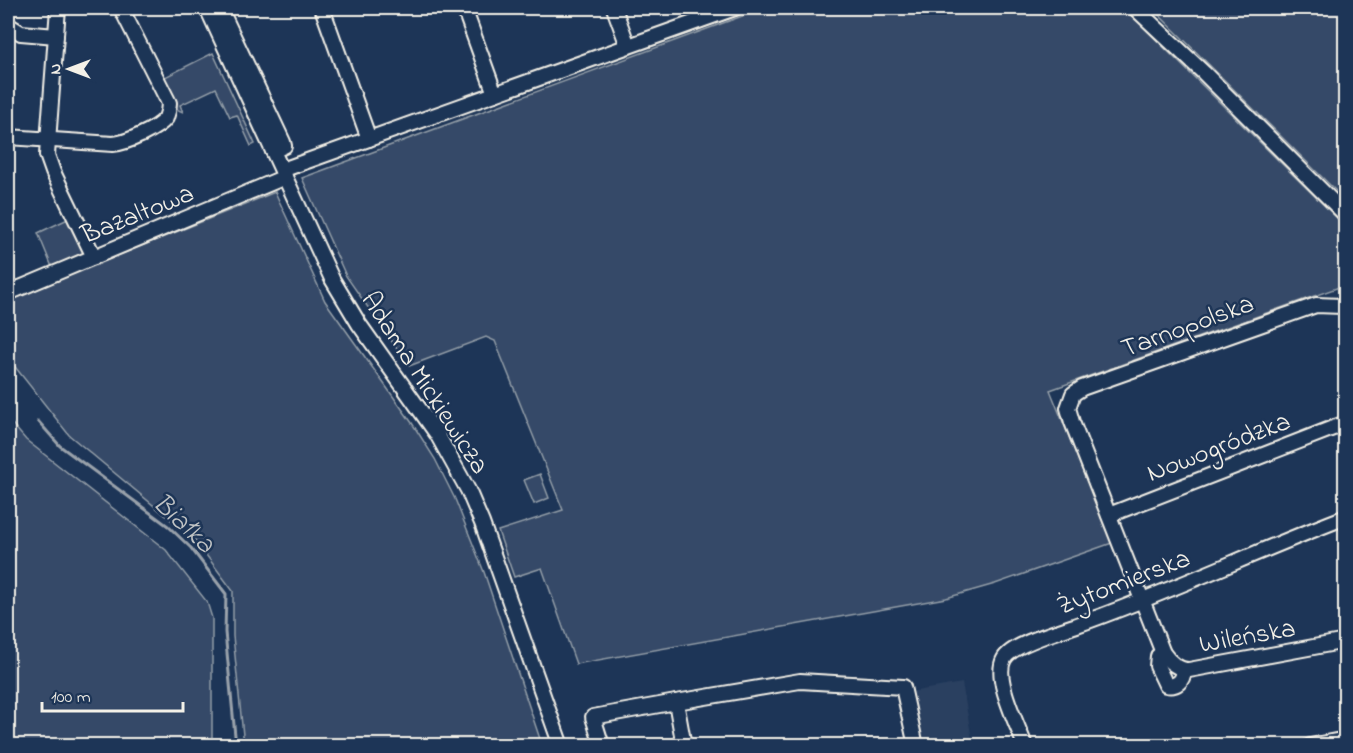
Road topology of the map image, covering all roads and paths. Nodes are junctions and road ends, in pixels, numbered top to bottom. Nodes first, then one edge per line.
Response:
1 (58, 8) edge
2 (121, 8) edge
3 (207, 8) edge
4 (220, 8) edge
5 (322, 8) edge
6 (464, 8) edge
7 (614, 8) edge
8 (735, 8) edge
9 (1135, 8) edge
10 (8, 25) edge
11 (56, 36) junction
12 (628, 46) junction
13 (495, 94) junction
14 (8, 137) edge
15 (369, 139) junction
16 (47, 140) junction
17 (273, 151) junction
18 (283, 174) junction
19 (1346, 215) edge
20 (94, 257) junction
21 (8, 293) edge
22 (1344, 304) edge
23 (1346, 423) edge
24 (1109, 515) junction
25 (1346, 517) edge
26 (1143, 601) junction
27 (1346, 641) edge
28 (1163, 653) junction
29 (1184, 670) junction
30 (676, 702) junction
31 (1346, 739) edge
32 (1314, 745) edge
33 (561, 746) edge
34 (602, 746) edge
35 (684, 746) edge
36 (916, 746) edge
37 (1025, 746) edge

1 - 11 street
2 - 16 street
3 - 17 street, Adama Mickiewicza
4 - 17 street
5 - 15 street
6 - 13 street
7 - 12 street
8 - 12 street, Bazaltowa
9 - 19 street
10 - 11 street
11 - 16 street
12 - 13 street, Bazaltowa
13 - 15 street, Bazaltowa
14 - 16 street
15 - 18 street, Bazaltowa
16 - 20 street
17 - 18 street, Adama Mickiewicza
18 - 20 street, Bazaltowa
18 - 33 street, Adama Mickiewicza
20 - 21 street, Bazaltowa
22 - 24 street, Tarnopolska
23 - 24 street, Nowogródzka
24 - 26 street
25 - 26 street, Żytomierska
26 - 28 street
26 - 37 street, Żytomierska
27 - 29 street, Wileńska
28 - 29 street, Wileńska
28 - 29 street
30 - 34 street
30 - 35 street
30 - 36 street
31 - 32 street

